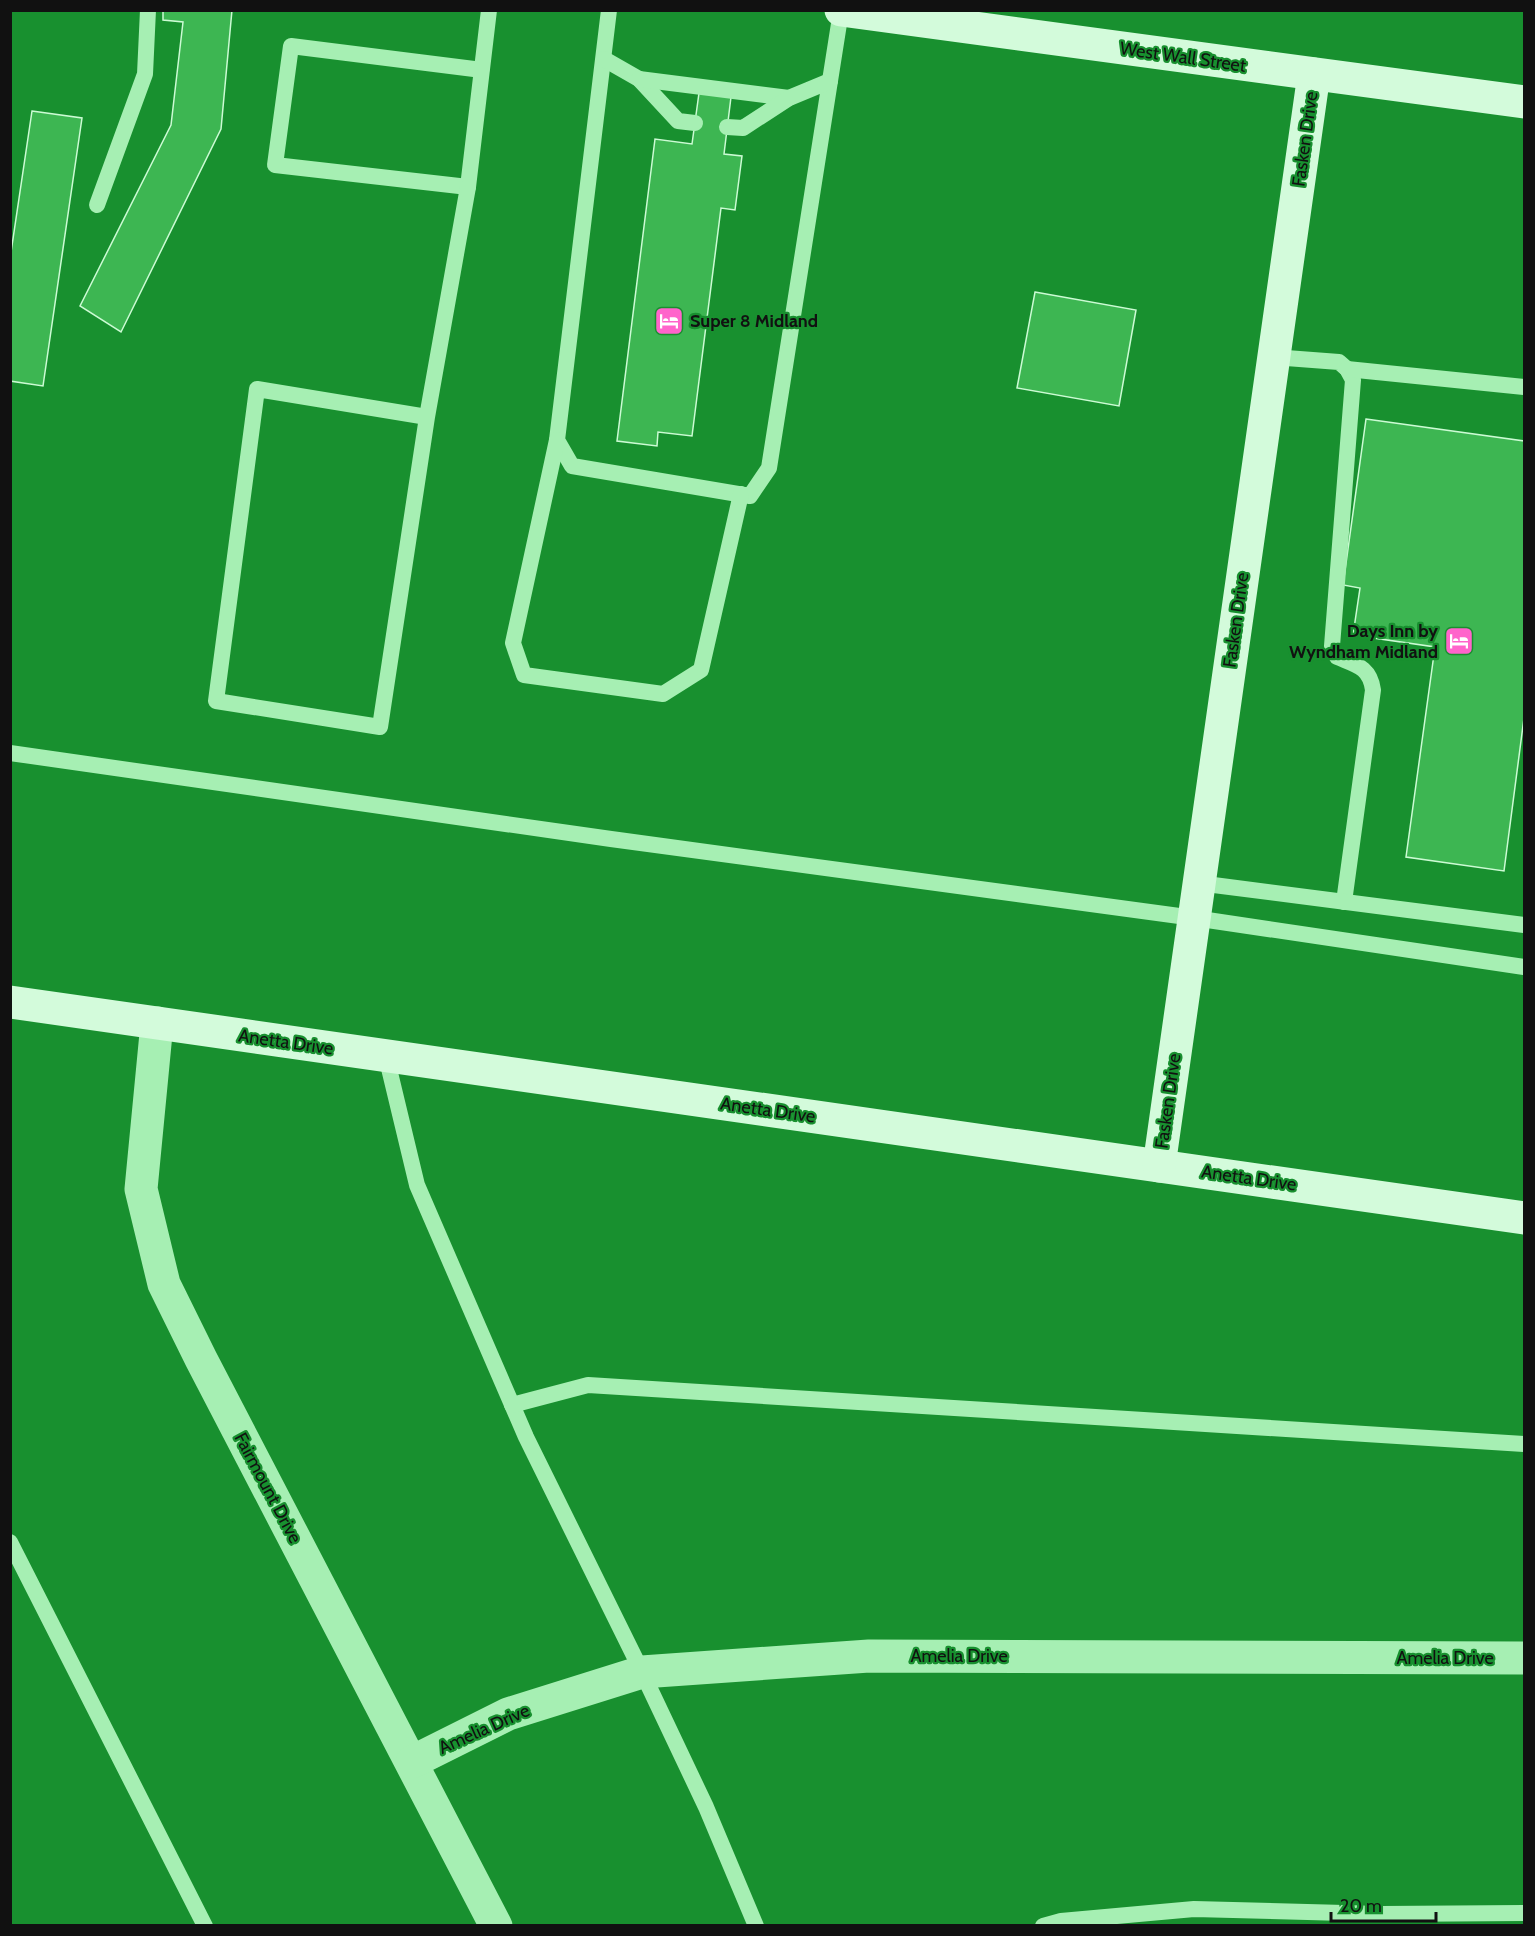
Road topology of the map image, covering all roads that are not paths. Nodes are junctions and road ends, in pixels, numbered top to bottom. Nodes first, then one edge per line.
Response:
1 (148, 10) edge
2 (489, 10) edge
3 (609, 10) edge
4 (841, 10) edge
5 (966, 19) edge
6 (603, 59) junction
7 (482, 70) junction
8 (1314, 74) junction
9 (639, 79) junction
10 (830, 81) junction
11 (789, 98) junction
12 (1524, 102) edge
13 (695, 123) dead end
14 (727, 127) dead end
15 (468, 187) junction
16 (97, 205) dead end
17 (1274, 357) junction
18 (1347, 369) junction
19 (1524, 387) edge
20 (428, 417) junction
21 (557, 440) junction
22 (741, 495) junction
23 (10, 753) edge
24 (1198, 883) junction
25 (1344, 902) junction
26 (1194, 918) junction
27 (1524, 925) edge
28 (1524, 967) edge
29 (10, 1002) edge
30 (157, 1023) junction
31 (387, 1056) junction
32 (1159, 1166) junction
33 (1524, 1218) edge
34 (512, 1405) junction
35 (1524, 1444) edge
36 (10, 1542) edge
37 (1524, 1658) edge
38 (642, 1672) junction
39 (412, 1762) junction
40 (1524, 1913) edge
41 (205, 1926) edge
42 (496, 1926) edge
43 (756, 1926) edge
44 (1043, 1926) edge

1 - 16 lane
2 - 7 lane
3 - 6 lane
4 - 5 street, West Wall Street
4 - 10 lane
5 - 8 street, West Wall Street
6 - 9 lane
6 - 21 lane
7 - 15 lane
7 - 15 lane
8 - 12 street, West Wall Street
8 - 17 street, Fasken Drive
9 - 11 lane
9 - 13 lane
10 - 11 lane
10 - 22 lane
11 - 14 lane
15 - 20 lane
17 - 18 lane
17 - 24 street, Fasken Drive
18 - 19 lane
18 - 25 lane
20 - 20 lane
21 - 22 lane
21 - 22 lane
23 - 26 lane
24 - 25 lane
24 - 26 street, Fasken Drive
25 - 27 lane
26 - 28 lane
26 - 32 street, Fasken Drive
29 - 30 street, Anetta Drive
30 - 31 street, Anetta Drive
30 - 39 street, Fairmount Drive
31 - 32 street, Anetta Drive
31 - 34 lane
32 - 33 street, Anetta Drive
34 - 35 lane
34 - 38 lane
36 - 41 lane
37 - 38 street, Amelia Drive
38 - 39 street, Amelia Drive
38 - 43 lane
39 - 42 street, Fairmount Drive
40 - 44 lane

